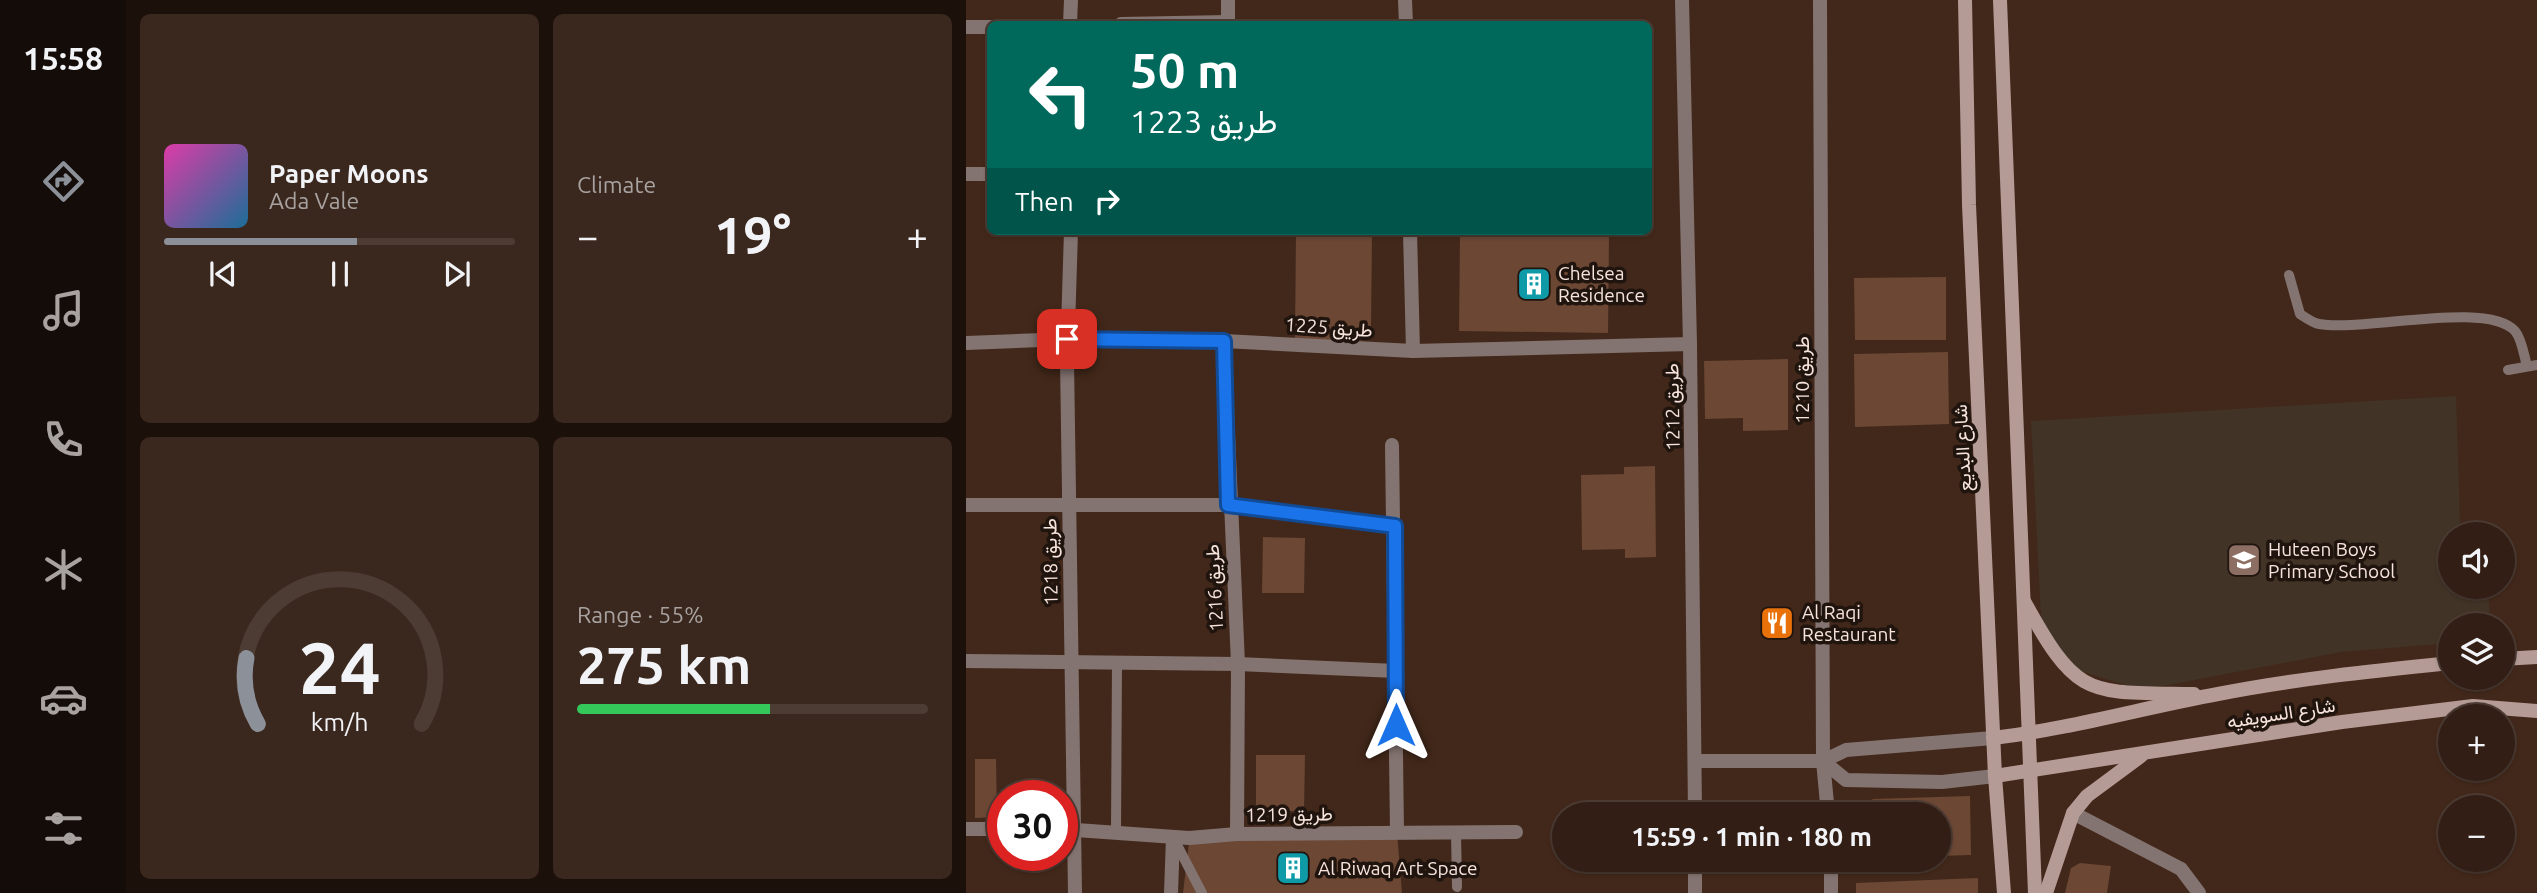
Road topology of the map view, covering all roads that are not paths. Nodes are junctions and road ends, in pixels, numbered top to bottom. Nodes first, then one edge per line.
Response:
1 (1071, 0) edge
2 (1228, 0) edge
3 (1405, 0) edge
4 (1682, 0) edge
5 (1820, 0) edge
6 (1965, 0) edge
7 (2000, 0) edge
8 (1070, 21) edge
9 (1228, 21) edge
10 (1406, 21) edge
11 (966, 27) edge
12 (987, 27) edge
13 (966, 174) edge
14 (987, 174) edge
15 (1071, 235) edge
16 (1410, 235) edge
17 (2290, 275) dead end
18 (1067, 339) junction
19 (1224, 341) junction
20 (966, 343) edge
21 (1690, 344) junction
22 (1413, 351) junction
23 (2532, 365) edge
24 (2508, 370) dead end
25 (1392, 445) dead end
26 (1069, 504) junction
27 (966, 505) edge
28 (1228, 505) junction
29 (1395, 526) junction
30 (2022, 597) junction
31 (2537, 657) edge
32 (2515, 658) edge
33 (966, 661) edge
34 (1072, 661) junction
35 (1117, 662) junction
36 (1238, 664) junction
37 (2438, 664) edge
38 (1396, 671) junction
39 (2217, 694) junction
40 (2537, 711) edge
41 (2031, 734) junction
42 (1993, 738) junction
43 (2143, 755) junction
44 (1696, 761) junction
45 (1823, 761) junction
46 (2032, 772) junction
47 (1994, 776) junction
48 (1069, 780) edge
49 (1695, 802) edge
50 (1827, 802) edge
51 (2073, 813) junction
52 (966, 829) edge
53 (987, 829) edge
54 (1078, 831) edge
55 (1397, 832) junction
56 (1456, 832) junction
57 (1516, 832) dead end
58 (1116, 833) junction
59 (1237, 834) junction
60 (1173, 837) junction
61 (1073, 871) edge
62 (1695, 872) edge
63 (1831, 872) edge
64 (1457, 887) dead end
65 (1075, 893) edge
66 (1171, 893) edge
67 (1202, 893) edge
68 (1695, 893) edge
69 (1831, 893) edge
70 (2004, 893) edge
71 (2035, 893) edge
72 (2046, 893) edge
73 (2199, 893) edge

1 - 8 street
2 - 9 street
3 - 10 street
4 - 21 street, طريق 1212
5 - 45 street, طريق 1210
6 - 42 street, شارع البديع
7 - 30 street
11 - 12 street
13 - 14 street
15 - 18 street, طريق 1218
16 - 22 street
17 - 23 lane
18 - 19 street, طريق 1225
18 - 20 street, طريق 1225
18 - 26 street, طريق 1218
19 - 22 street, طريق 1225
19 - 28 street, طريق 1216
21 - 22 street, طريق 1225
21 - 44 street, طريق 1212
23 - 24 lane
25 - 29 street
26 - 27 street
26 - 28 street
26 - 34 street, طريق 1218
28 - 29 street
28 - 36 street, طريق 1216
29 - 38 street
30 - 39 street
30 - 41 street
31 - 32 street
33 - 34 street
34 - 35 street
34 - 48 street, طريق 1218
35 - 36 street
35 - 58 lane
36 - 38 street
36 - 59 street, طريق 1216
37 - 39 street, شارع السويفيه
38 - 55 street
39 - 41 street, شارع السويفيه
40 - 43 street, شارع السويفيه
41 - 42 street
41 - 46 street
42 - 45 street
42 - 47 street, شارع البديع
43 - 46 street, شارع السويفيه
43 - 51 street
44 - 45 street
44 - 49 street, طريق 1212
45 - 47 street
45 - 50 street, طريق 1210
46 - 47 street
46 - 71 street
47 - 70 street, شارع البديع
51 - 72 street
51 - 73 street
52 - 53 street
54 - 58 street, طريق 1219
55 - 56 street, طريق 1219
55 - 59 street, طريق 1219
56 - 57 street, طريق 1219
56 - 64 lane
58 - 60 street, طريق 1219
59 - 60 street, طريق 1219
60 - 66 street
60 - 67 lane
61 - 65 street, طريق 1218
62 - 68 street
63 - 69 street

